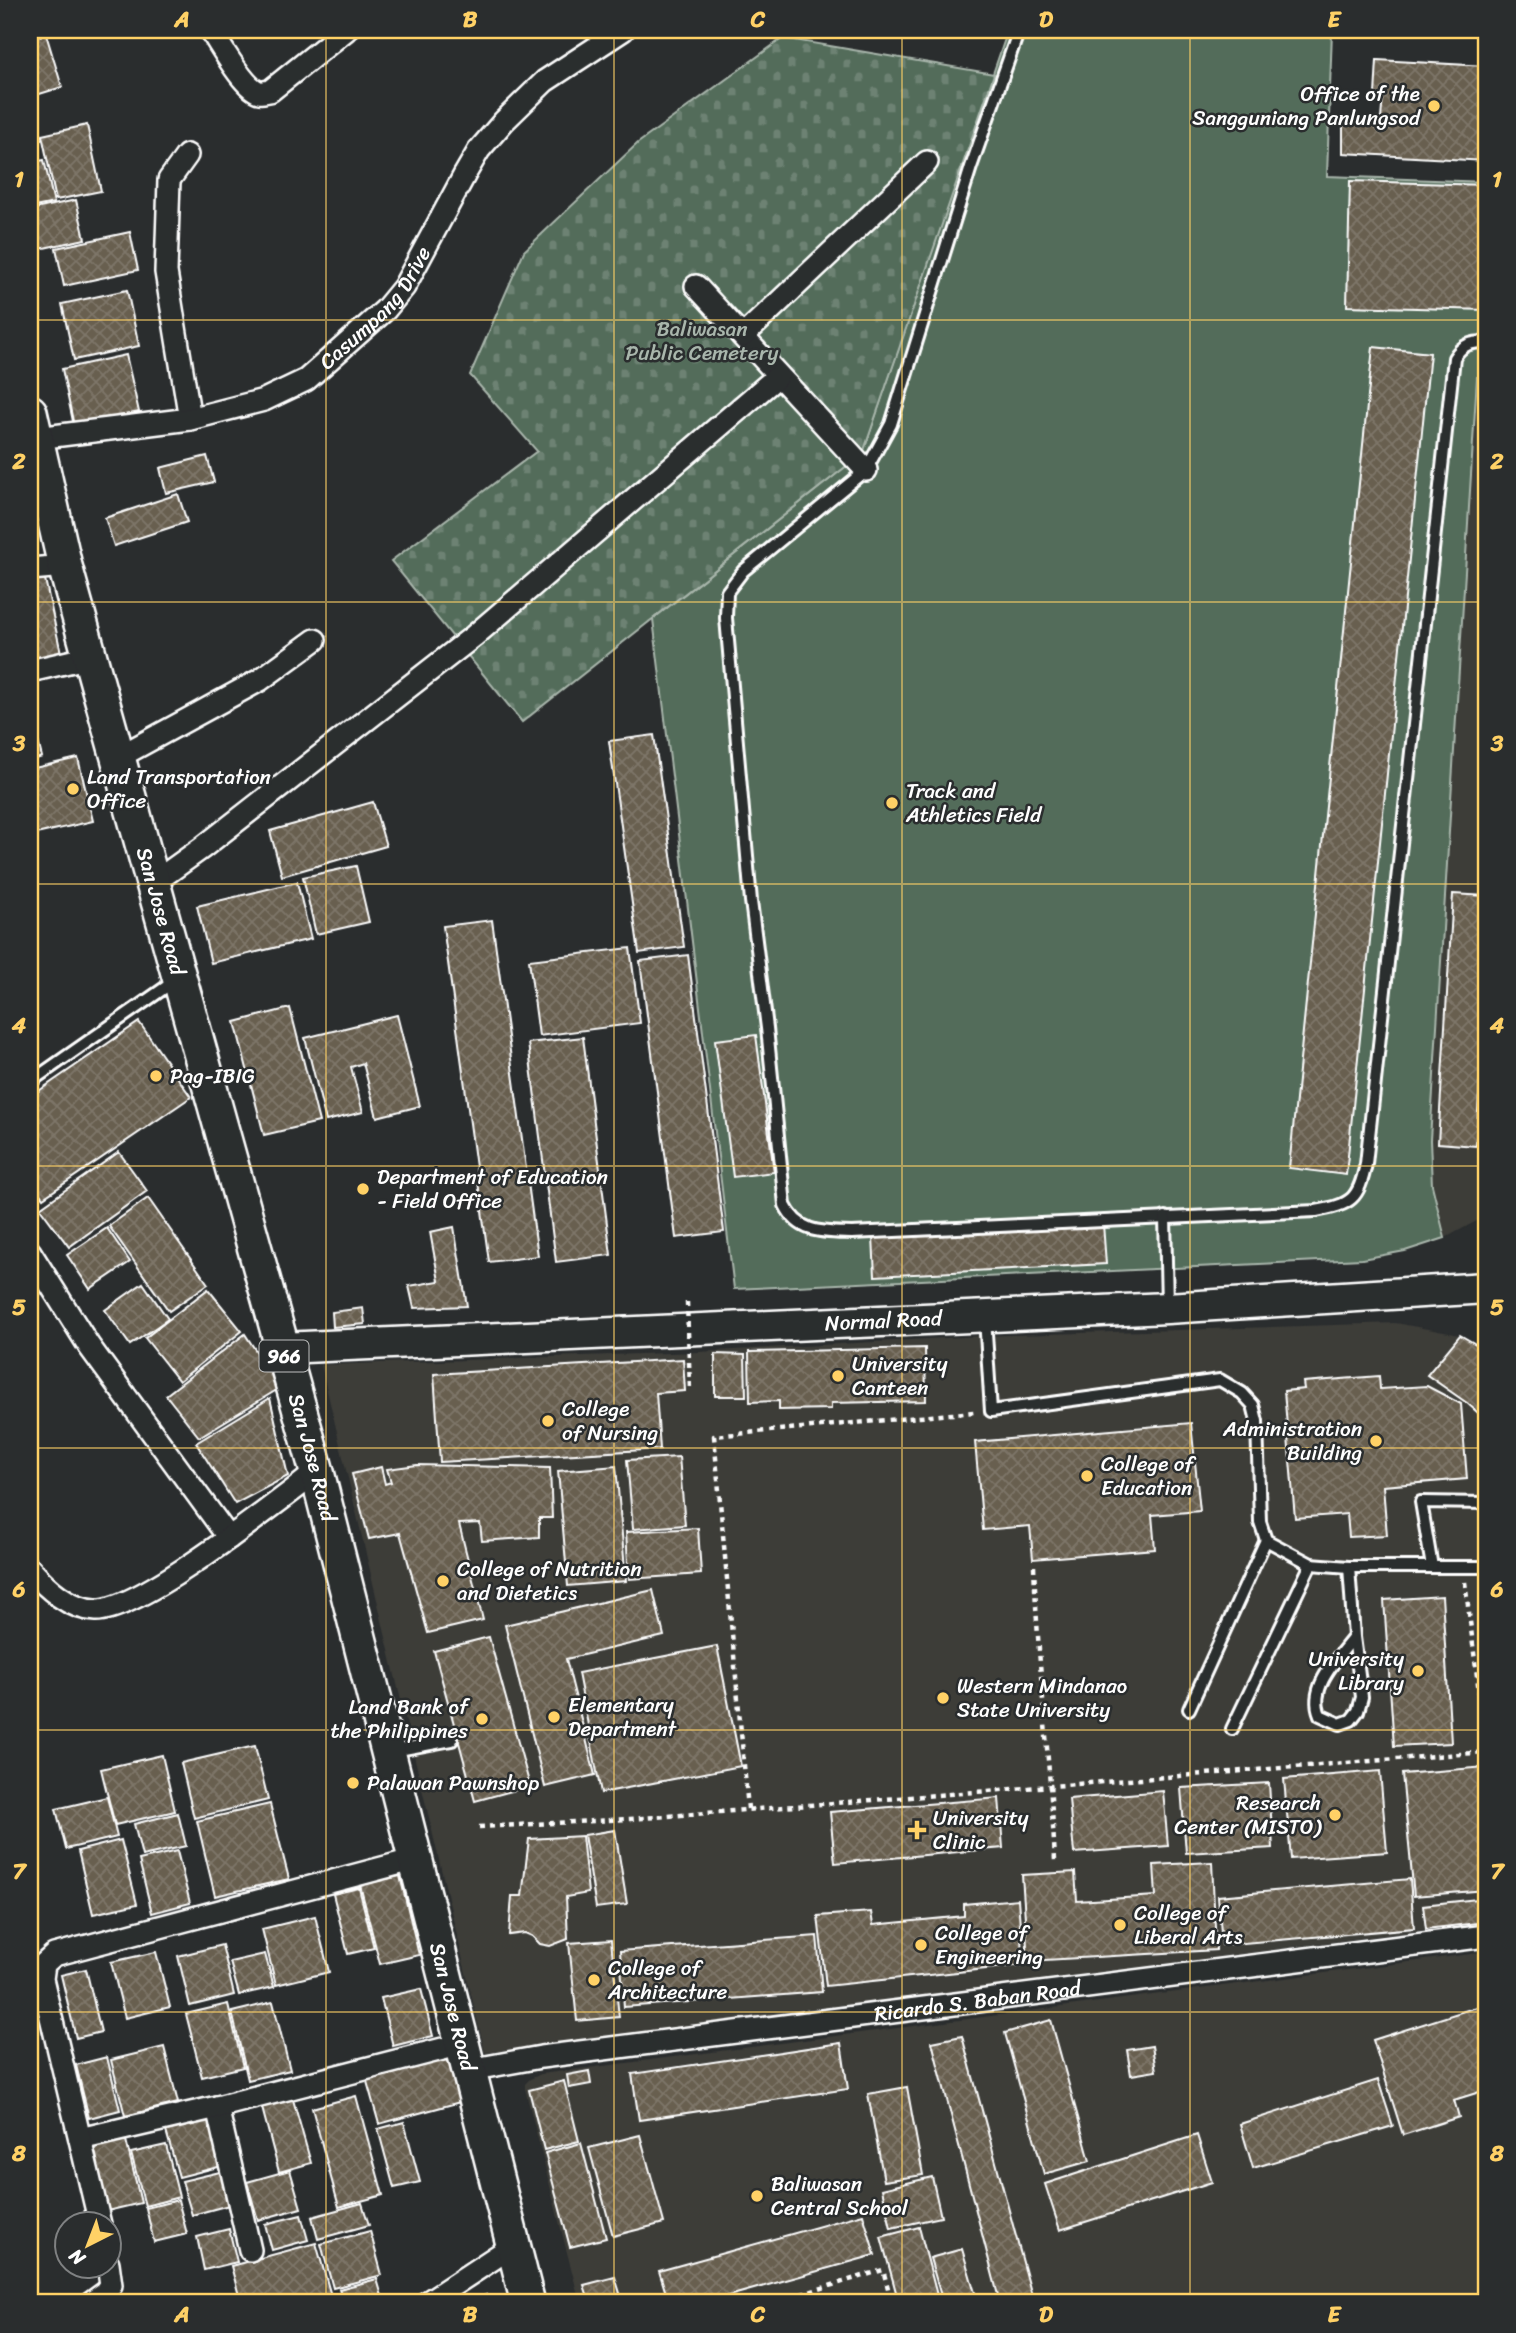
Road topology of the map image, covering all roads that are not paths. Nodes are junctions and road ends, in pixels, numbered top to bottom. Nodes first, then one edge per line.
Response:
1 (210, 30) edge
2 (346, 30) edge
3 (623, 30) edge
4 (1018, 30) edge
5 (187, 155) dead end
6 (927, 162) dead end
7 (696, 286) dead end
8 (743, 336) junction
9 (1486, 342) edge
10 (778, 376) junction
11 (190, 419) junction
12 (33, 425) edge
13 (866, 470) junction
14 (65, 566) junction
15 (30, 569) edge
16 (315, 640) dead end
17 (90, 657) junction
18 (30, 671) edge
19 (117, 758) junction
20 (152, 884) junction
21 (178, 978) junction
22 (30, 1082) edge
23 (1165, 1217) junction
24 (30, 1252) edge
25 (1486, 1288) edge
26 (1167, 1308) junction
27 (985, 1315) junction
28 (282, 1348) junction
29 (317, 1472) junction
30 (1486, 1503) edge
31 (229, 1538) junction
32 (1266, 1540) junction
33 (1311, 1564) junction
34 (1349, 1566) junction
35 (1432, 1567) junction
36 (1486, 1567) edge
37 (30, 1569) edge
38 (1354, 1637) junction
39 (1189, 1709) dead end
40 (1232, 1729) dead end
41 (452, 1740) dead end
42 (388, 1752) junction
43 (416, 1859) junction
44 (1486, 1936) edge
45 (466, 2057) junction
46 (217, 2107) junction
47 (80, 2138) junction
48 (97, 2210) edge
49 (513, 2245) junction
50 (250, 2250) dead end
51 (110, 2280) edge
52 (91, 2303) edge
53 (426, 2303) edge
54 (528, 2303) edge

1 - 2 street
3 - 11 street, Casumpang Drive
4 - 13 lane
5 - 11 street
6 - 8 street
7 - 8 street
8 - 10 street
9 - 23 lane
10 - 13 street
10 - 20 street
11 - 12 street, Casumpang Drive
12 - 14 main road, San Jose Road / 966
13 - 23 lane
14 - 15 street
14 - 17 main road, San Jose Road / 966
16 - 19 street
17 - 18 street
17 - 19 main road, San Jose Road / 966
19 - 20 main road, San Jose Road / 966
20 - 21 main road, San Jose Road / 966
21 - 22 lane
21 - 28 main road, San Jose Road / 966
23 - 26 lane
24 - 31 street
25 - 26 street, Normal Road
26 - 27 street, Normal Road
27 - 28 street, Normal Road
27 - 32 lane
28 - 29 main road, San Jose Road / 966
29 - 31 street
29 - 42 main road, San Jose Road / 966
30 - 35 lane
31 - 37 street
32 - 33 lane
32 - 39 lane
33 - 34 lane
33 - 40 lane
34 - 35 lane
34 - 38 lane
35 - 36 lane
38 - 38 lane
41 - 42 lane
42 - 43 main road, San Jose Road / 966
43 - 45 main road, San Jose Road / 966
43 - 47 street
44 - 45 street, Ricardo S. Baban Road
45 - 46 street, Ricardo S. Baban Road
45 - 49 main road, San Jose Road / 966
46 - 47 street, Ricardo S. Baban Road
46 - 50 street
47 - 48 street
49 - 53 street
49 - 54 main road, San Jose Road / 966
51 - 52 street

